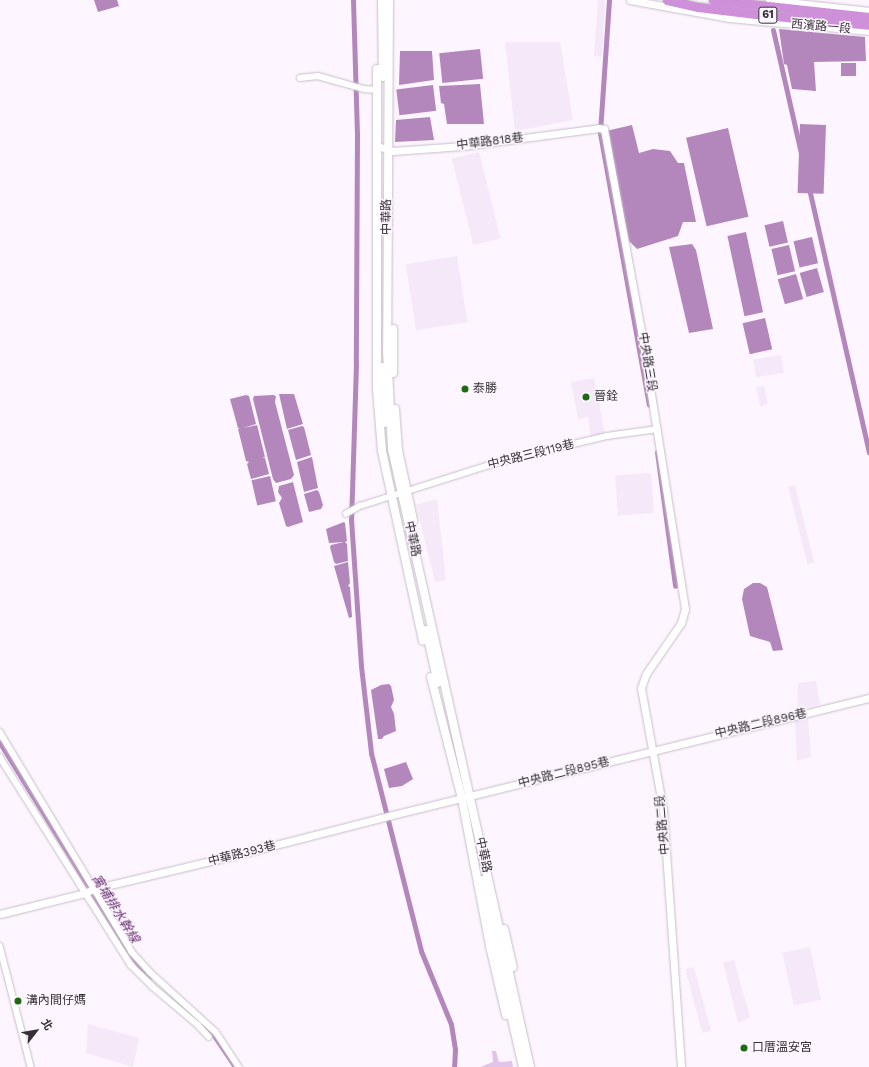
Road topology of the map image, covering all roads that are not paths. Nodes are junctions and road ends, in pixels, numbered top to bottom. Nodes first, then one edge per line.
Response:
1 (378, 0) edge
2 (382, 0) edge
3 (389, 0) edge
4 (392, 0) edge
5 (630, 0) edge
6 (667, 0) edge
7 (713, 0) edge
8 (769, 0) edge
9 (869, 11) edge
10 (869, 18) edge
11 (869, 26) edge
12 (828, 27) junction
13 (869, 31) edge
14 (300, 78) dead end
15 (377, 90) junction
16 (604, 129) joint
17 (385, 148) junction
18 (658, 429) junction
19 (400, 494) junction
20 (346, 514) dead end
21 (683, 596) joint
22 (869, 698) edge
23 (0, 732) edge
24 (653, 750) junction
25 (15, 756) junction
26 (1, 758) edge
27 (469, 797) junction
28 (94, 889) junction
29 (85, 893) junction
30 (0, 914) edge
31 (0, 946) edge
32 (210, 1037) dead end
33 (31, 1067) edge
34 (239, 1067) edge
35 (518, 1067) edge
36 (523, 1067) edge
37 (530, 1067) edge
38 (536, 1067) edge
39 (681, 1067) edge

1 - 15 main road, 中華路
2 - 17 main road, 中華路
3 - 17 main road, 中華路
4 - 17 main road, 中華路
5 - 12 street, 西濱路一段
6 - 11 highway, 61
7 - 10 highway, 61
8 - 9 street, 西濱路一段
11 - 12 highway
12 - 13 street, 西濱路一段
14 - 15 street
15 - 17 main road, 中華路
16 - 17 street, 中華路818巷
16 - 18 street, 中央路三段
17 - 19 main road, 中華路
17 - 19 main road, 中華路
18 - 19 street, 中央路三段119巷
18 - 21 street, 中央路三段
19 - 20 street, 中央路三段119巷
19 - 27 main road, 中華路
19 - 27 main road, 中華路
21 - 24 street, 中央路二段
22 - 24 street, 中央路二段896巷
23 - 25 street
24 - 27 street, 中央路二段895巷
24 - 39 street, 中央路二段
25 - 26 street
25 - 28 street
26 - 29 street
27 - 28 street, 中華路393巷
27 - 35 main road, 中華路
27 - 36 main road, 中華路
27 - 37 main road, 中華路
27 - 38 main road, 中華路
28 - 29 street, 中華路393巷
28 - 34 street
29 - 30 street, 中華路393巷
29 - 32 street
31 - 33 street

